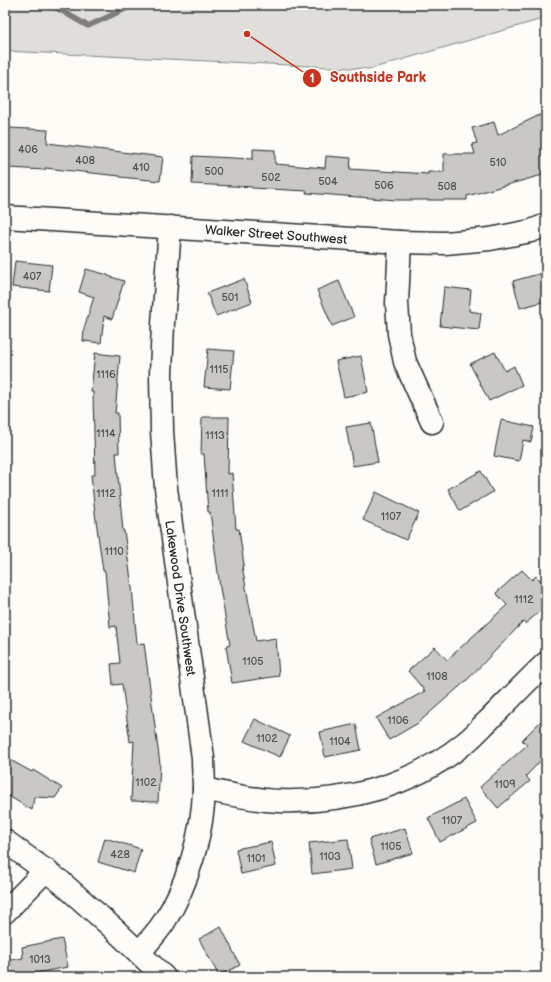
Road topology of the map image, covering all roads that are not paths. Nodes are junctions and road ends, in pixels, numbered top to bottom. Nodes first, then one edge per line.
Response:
1 (5, 217) edge
2 (546, 225) edge
3 (170, 228) junction
4 (400, 242) junction
5 (432, 422) dead end
6 (546, 664) edge
7 (204, 789) junction
8 (5, 841) edge
9 (46, 870) junction
10 (5, 912) edge
11 (139, 953) junction
12 (164, 977) edge

1 - 3 street, Walker Street Southwest
2 - 4 street, Walker Street Southwest
3 - 4 street, Walker Street Southwest
3 - 7 street, Lakewood Drive Southwest
4 - 5 street
6 - 7 street
7 - 11 street, Lakewood Drive Southwest
8 - 9 street
9 - 10 street
9 - 11 street
11 - 12 street

